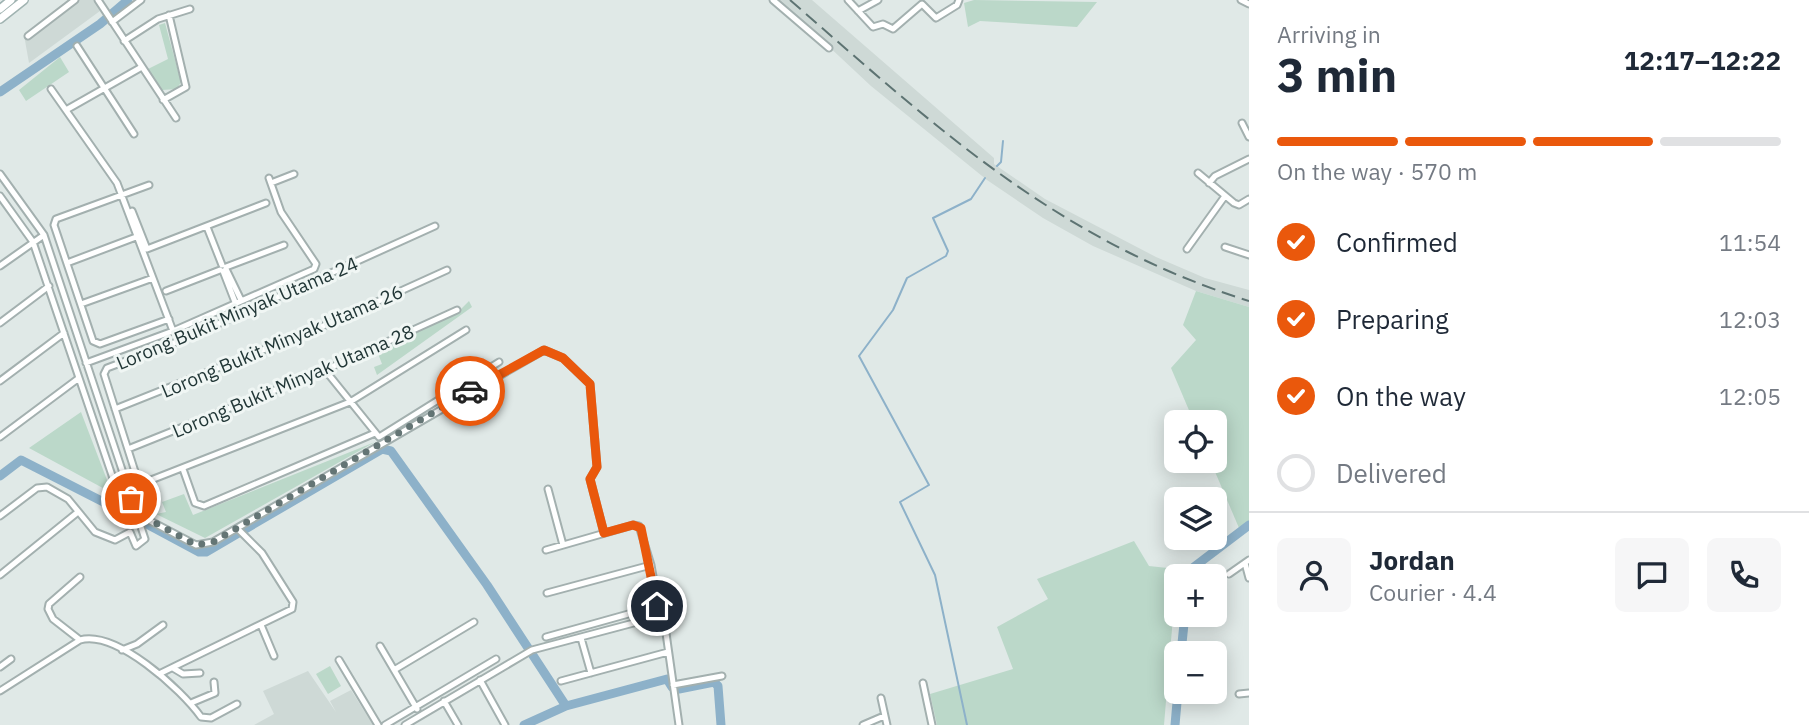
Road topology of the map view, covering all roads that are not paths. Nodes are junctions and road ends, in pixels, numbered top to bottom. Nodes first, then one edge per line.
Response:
1 (11, 0) edge
2 (23, 0) edge
3 (75, 0) edge
4 (98, 0) edge
5 (141, 0) edge
6 (773, 0) edge
7 (848, 0) edge
8 (878, 0) edge
9 (959, 0) edge
10 (1241, 0) edge
11 (1249, 4) edge
12 (0, 9) edge
13 (190, 9) dead end
14 (858, 11) junction
15 (169, 15) junction
16 (0, 19) edge
17 (111, 22) junction
18 (28, 36) dead end
19 (124, 41) junction
20 (77, 46) dead end
21 (829, 48) dead end
22 (140, 68) junction
23 (51, 89) dead end
24 (104, 89) junction
25 (163, 100) junction
26 (66, 110) junction
27 (176, 118) dead end
28 (1242, 123) dead end
29 (134, 134) dead end
30 (1249, 137) edge
31 (1249, 159) edge
32 (1198, 173) dead end
33 (0, 174) edge
34 (294, 174) dead end
35 (1209, 183) junction
36 (149, 185) dead end
37 (0, 196) edge
38 (121, 196) junction
39 (1225, 196) junction
40 (1249, 199) edge
41 (266, 203) dead end
42 (3, 206) edge
43 (132, 211) dead end
44 (435, 226) dead end
45 (207, 227) junction
46 (44, 235) junction
47 (136, 237) junction
48 (33, 242) junction
49 (284, 245) dead end
50 (1225, 247) dead end
51 (1187, 249) dead end
52 (1249, 255) edge
53 (67, 263) junction
54 (0, 266) edge
55 (224, 268) junction
56 (447, 270) dead end
57 (153, 278) junction
58 (49, 286) junction
59 (166, 291) dead end
60 (238, 301) junction
61 (80, 304) junction
62 (457, 310) dead end
63 (170, 320) junction
64 (0, 323) edge
65 (466, 330) dead end
66 (173, 331) junction
67 (64, 333) junction
68 (177, 341) junction
69 (499, 362) dead end
70 (86, 363) junction
71 (324, 370) junction
72 (79, 378) junction
73 (0, 381) edge
74 (350, 402) junction
75 (115, 409) junction
76 (375, 433) junction
77 (0, 437) edge
78 (128, 449) junction
79 (183, 469) junction
80 (139, 485) junction
81 (128, 489) junction
82 (548, 489) dead end
83 (131, 499) junction
84 (78, 512) junction
85 (137, 513) junction
86 (0, 516) edge
87 (150, 519) junction
88 (240, 531) junction
89 (604, 533) junction
90 (563, 545) junction
91 (546, 550) dead end
92 (1247, 561) edge
93 (651, 565) junction
94 (1229, 574) dead end
95 (0, 575) edge
96 (80, 577) dead end
97 (1249, 578) edge
98 (547, 593) dead end
99 (657, 606) junction
100 (662, 618) junction
101 (474, 622) dead end
102 (163, 625) dead end
103 (261, 625) junction
104 (546, 637) dead end
105 (582, 638) junction
106 (80, 640) junction
107 (380, 646) dead end
108 (122, 650) junction
109 (668, 652) junction
110 (274, 656) dead end
111 (11, 659) dead end
112 (496, 659) dead end
113 (339, 660) dead end
114 (0, 667) edge
115 (173, 668) junction
116 (394, 670) junction
117 (200, 673) dead end
118 (591, 673) junction
119 (159, 674) junction
120 (722, 676) dead end
121 (480, 680) junction
122 (0, 681) edge
123 (561, 681) dead end
124 (214, 682) dead end
125 (923, 683) dead end
126 (673, 687) junction
127 (3, 689) edge
128 (1249, 693) edge
129 (1239, 694) dead end
130 (881, 698) dead end
131 (444, 701) junction
132 (191, 703) junction
133 (237, 705) dead end
134 (416, 706) junction
135 (421, 715) junction
136 (884, 716) junction
137 (378, 725) edge
138 (385, 725) edge
139 (405, 725) edge
140 (458, 725) edge
141 (505, 725) edge
142 (679, 725) edge
143 (863, 725) edge
144 (887, 725) edge
145 (932, 725) edge

1 - 12 main road
2 - 16 main road
3 - 18 street
4 - 17 street
5 - 17 street
6 - 21 street
7 - 14 street
8 - 14 street
9 - 14 street
10 - 11 street
13 - 15 street
15 - 19 street
15 - 25 street
17 - 19 street
19 - 22 street
20 - 24 street
22 - 24 street
22 - 25 street
23 - 26 street
24 - 26 street
24 - 29 street
25 - 27 street
26 - 38 street
28 - 30 street
31 - 35 street
32 - 35 street
33 - 46 street
34 - 60 street
35 - 39 street
36 - 38 street
37 - 42 street
38 - 47 street
38 - 53 street
39 - 40 street
39 - 51 street
41 - 45 street
42 - 48 street
43 - 45 street
44 - 68 street, Lorong Bukit Minyak Utama 24
45 - 55 street
46 - 48 street
46 - 70 street
47 - 53 street
47 - 57 street
48 - 54 street
48 - 58 street
49 - 55 street
50 - 52 street
53 - 61 street
55 - 59 street
55 - 60 street
56 - 75 street, Lorong Bukit Minyak Utama 26
57 - 61 street
57 - 63 street
58 - 64 street
58 - 67 street
60 - 66 street
61 - 63 street
62 - 71 street, Lorong Bukit Minyak Utama 28
63 - 66 street
65 - 74 street
66 - 68 street
66 - 70 street
67 - 72 street
67 - 73 street
68 - 75 street, Lorong Bukit Minyak Utama 24
69 - 76 street
70 - 81 street
71 - 74 street
71 - 78 street, Lorong Bukit Minyak Utama 28
72 - 77 street
72 - 83 street
74 - 76 street
74 - 79 street
75 - 78 street, Lorong Bukit Minyak Utama 24
76 - 79 street
78 - 80 street, Lorong Bukit Minyak Utama 24
79 - 80 street
80 - 81 street
80 - 87 street, Lorong Bukit Minyak Utama 24
81 - 83 street
82 - 90 street
83 - 85 street
84 - 85 street
84 - 86 street
84 - 95 street
85 - 87 street
87 - 88 street
88 - 89 street
88 - 103 street
89 - 90 street
89 - 93 street
90 - 91 street
92 - 94 street
92 - 97 street
93 - 98 street
93 - 99 street
96 - 106 street
99 - 100 street
99 - 104 street
100 - 105 street
100 - 109 street
101 - 116 street
102 - 108 street
103 - 110 street
103 - 115 street
105 - 118 street
105 - 121 street
106 - 108 street
106 - 127 street
107 - 116 street
108 - 119 street
109 - 118 street
109 - 126 street
111 - 114 street
112 - 134 street
113 - 137 street
115 - 117 street
115 - 119 street
116 - 134 street
118 - 123 street
119 - 132 street
120 - 126 street
121 - 131 street
121 - 141 street
122 - 127 street
124 - 132 street
125 - 145 street
126 - 142 street
128 - 129 street
130 - 136 street
131 - 135 street
131 - 140 street
132 - 133 street
134 - 135 street
134 - 138 street
135 - 139 street
136 - 143 street
136 - 144 street

